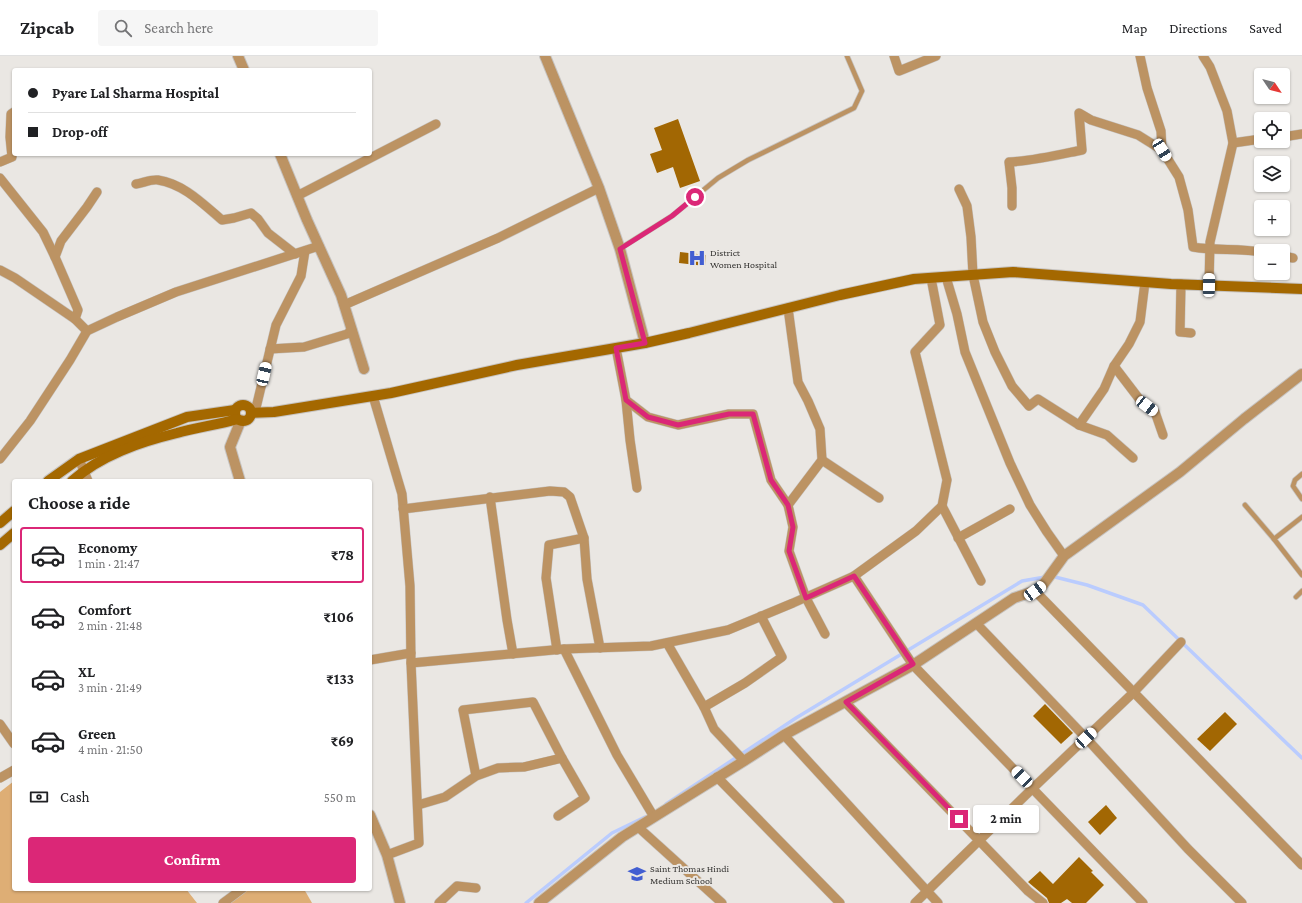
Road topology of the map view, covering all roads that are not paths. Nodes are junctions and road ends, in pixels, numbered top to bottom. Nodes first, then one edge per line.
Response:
1 (238, 56) edge
2 (545, 56) edge
3 (848, 56) edge
4 (894, 56) edge
5 (936, 56) edge
6 (1140, 56) edge
7 (1203, 56) edge
8 (243, 68) edge
9 (12, 113) edge
10 (436, 124) dead end
11 (1302, 134) edge
12 (1290, 136) edge
13 (1254, 140) edge
14 (1233, 143) junction
15 (1162, 150) junction
16 (281, 156) edge
17 (0, 162) edge
18 (0, 178) edge
19 (136, 184) dead end
20 (600, 188) junction
21 (959, 189) dead end
22 (97, 192) dead end
23 (297, 196) junction
24 (1012, 206) dead end
25 (319, 246) junction
26 (620, 249) junction
27 (1209, 250) junction
28 (305, 251) junction
29 (1254, 251) edge
30 (295, 254) junction
31 (55, 257) junction
32 (1290, 257) edge
33 (1294, 258) dead end
34 (0, 270) edge
35 (972, 275) junction
36 (946, 277) junction
37 (931, 278) junction
38 (1145, 282) junction
39 (1181, 284) junction
40 (1209, 285) junction
41 (1302, 289) edge
42 (344, 305) junction
43 (788, 308) junction
44 (75, 319) junction
45 (352, 330) junction
46 (87, 331) junction
47 (1191, 333) dead end
48 (645, 343) junction
49 (616, 348) junction
50 (270, 349) junction
51 (1114, 366) junction
52 (364, 369) dead end
53 (1302, 374) edge
54 (373, 396) junction
55 (626, 400) junction
56 (253, 412) junction
57 (238, 416) junction
58 (1079, 425) junction
59 (1164, 435) dead end
60 (1133, 458) dead end
61 (0, 459) edge
62 (79, 459) junction
63 (822, 460) junction
64 (83, 471) junction
65 (1302, 474) edge
66 (51, 479) edge
67 (74, 479) edge
68 (87, 479) edge
69 (239, 479) edge
70 (637, 488) dead end
71 (490, 497) junction
72 (879, 498) dead end
73 (1302, 498) edge
74 (788, 505) junction
75 (1245, 505) dead end
76 (942, 506) junction
77 (403, 509) junction
78 (1010, 509) dead end
79 (12, 513) edge
80 (1302, 517) edge
81 (0, 523) edge
82 (12, 535) edge
83 (584, 538) junction
84 (958, 538) junction
85 (1274, 539) junction
86 (0, 545) edge
87 (1064, 556) junction
88 (854, 576) junction
89 (1302, 576) edge
90 (981, 581) dead end
91 (1039, 588) junction
92 (1302, 591) edge
93 (1296, 597) dead end
94 (806, 598) junction
95 (761, 616) junction
96 (976, 623) junction
97 (825, 634) dead end
98 (1181, 642) dead end
99 (667, 643) junction
100 (600, 648) junction
101 (561, 650) junction
102 (411, 653) junction
103 (513, 654) junction
104 (372, 660) edge
105 (411, 664) junction
106 (913, 664) junction
107 (1134, 692) junction
108 (846, 702) junction
109 (704, 707) junction
110 (0, 724) edge
111 (784, 735) junction
112 (1086, 738) junction
113 (12, 741) edge
114 (562, 758) junction
115 (744, 761) junction
116 (12, 771) edge
117 (476, 776) junction
118 (0, 778) edge
119 (717, 778) junction
120 (1033, 788) junction
121 (418, 804) junction
122 (558, 816) dead end
123 (654, 816) junction
124 (372, 820) edge
125 (638, 827) junction
126 (980, 840) junction
127 (387, 855) junction
128 (1302, 865) edge
129 (476, 888) dead end
130 (239, 891) edge
131 (927, 891) junction
132 (223, 903) edge
133 (400, 903) edge
134 (439, 903) edge
135 (539, 903) edge
136 (722, 903) edge
137 (840, 903) edge
138 (915, 903) edge
139 (938, 903) edge
140 (1043, 903) edge
141 (1143, 903) edge
142 (1242, 903) edge

1 - 8 street
2 - 20 street
3 - 26 lane
4 - 5 street
6 - 15 street
7 - 14 street
9 - 17 street
10 - 23 street
11 - 12 street
13 - 14 street
14 - 27 street
15 - 24 street
15 - 27 street
16 - 23 street
18 - 31 street
19 - 30 street
20 - 26 street
20 - 42 street
21 - 35 street
22 - 31 street
23 - 25 street
25 - 28 street
25 - 42 street
26 - 48 street
27 - 29 street
27 - 40 street
28 - 30 street
28 - 50 street
30 - 46 street
31 - 44 street
32 - 33 street
34 - 44 street
35 - 36 main road
35 - 38 main road
35 - 58 street
36 - 37 main road
36 - 87 street
37 - 43 main road
37 - 76 street
38 - 39 main road
38 - 51 street
39 - 40 main road
39 - 47 street
40 - 41 main road
42 - 45 street
43 - 48 main road
43 - 63 street
44 - 46 street
45 - 50 street
45 - 52 street
46 - 61 street
48 - 49 main road
49 - 54 main road
49 - 55 street
50 - 56 street
51 - 58 street
51 - 59 street
53 - 87 street
54 - 56 main road
54 - 77 street
55 - 70 street
55 - 74 street
56 - 57 main road
56 - 57 main road
57 - 62 main road
57 - 64 main road
57 - 69 street
58 - 60 street
62 - 64 street
62 - 66 main road
63 - 72 street
63 - 74 street
64 - 67 main road
64 - 68 street
65 - 73 lane
71 - 77 street
71 - 83 street
71 - 103 street
74 - 94 street
75 - 85 lane
76 - 84 street
76 - 88 street
77 - 102 street
78 - 84 street
79 - 81 main road
80 - 85 lane
82 - 86 main road
83 - 100 street
83 - 101 street
84 - 90 street
85 - 89 lane
87 - 91 street
88 - 94 street
88 - 106 street
91 - 96 street
91 - 107 street
92 - 93 lane
94 - 95 street
94 - 97 street
95 - 99 street
95 - 109 street
96 - 106 street
96 - 112 street
98 - 107 street
99 - 100 street
99 - 109 street
100 - 101 street
101 - 103 street
101 - 123 street
102 - 104 street
102 - 105 street
103 - 105 street
105 - 121 street
106 - 108 street
106 - 120 street
107 - 112 street
107 - 128 street
108 - 111 street
108 - 126 street
109 - 115 street
110 - 113 street
111 - 115 street
111 - 131 street
112 - 120 street
112 - 142 street
114 - 117 street
114 - 117 street
114 - 122 street
115 - 119 street
116 - 118 street
117 - 121 street
119 - 123 street
119 - 137 street
120 - 126 street
120 - 141 street
121 - 127 street
123 - 125 street
124 - 127 street
125 - 135 street
125 - 136 street
126 - 131 street
126 - 140 street
127 - 133 street
129 - 134 street
130 - 132 street
131 - 138 street
131 - 139 street

